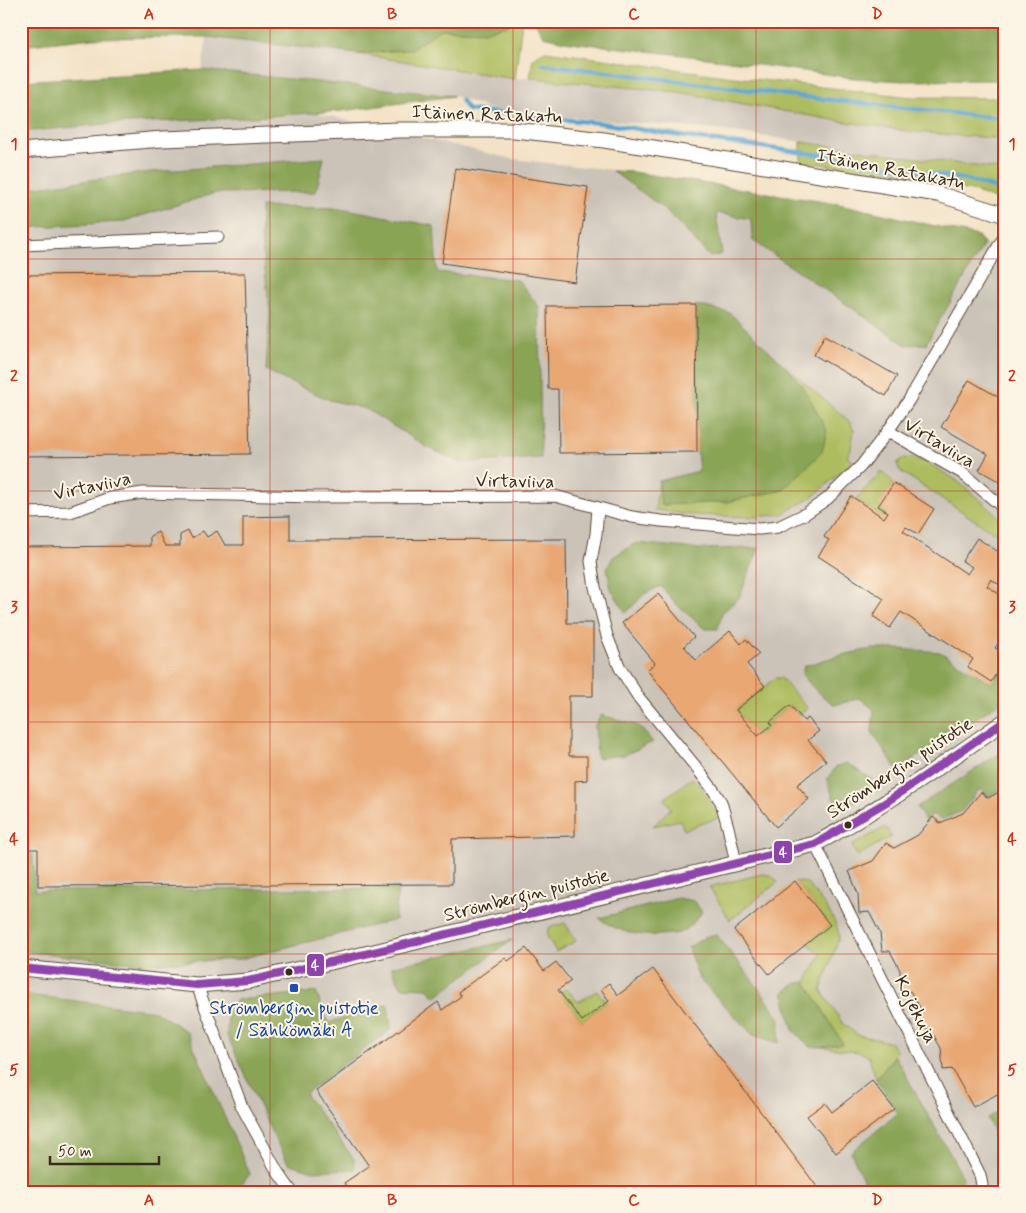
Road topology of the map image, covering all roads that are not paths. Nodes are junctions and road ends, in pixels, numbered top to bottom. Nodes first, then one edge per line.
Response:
1 (21, 151) edge
2 (1005, 215) edge
3 (1005, 235) edge
4 (218, 237) dead end
5 (21, 245) edge
6 (888, 431) junction
7 (598, 508) junction
8 (1005, 509) edge
9 (21, 513) edge
10 (1005, 721) edge
11 (815, 844) junction
12 (736, 864) junction
13 (21, 968) edge
14 (197, 985) junction
15 (292, 1192) edge
16 (981, 1192) edge

1 - 2 street, Itäinen Ratakatu
3 - 6 street
4 - 5 street
6 - 7 street, Virtaviiva
6 - 8 street, Virtaviiva
7 - 9 street, Virtaviiva
7 - 12 street
10 - 11 street, Strömbergin puistotie
11 - 12 street, Strömbergin puistotie
11 - 16 street, Kojekuja
12 - 14 street, Strömbergin puistotie
13 - 14 street, Strömbergin puistotie
14 - 15 street

